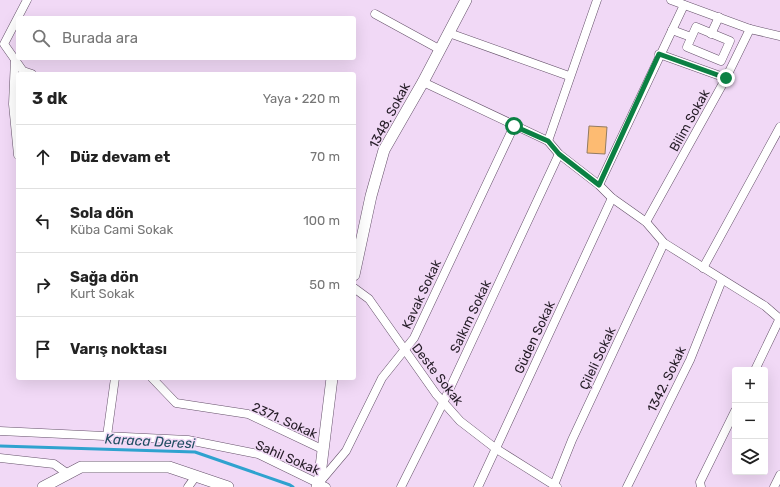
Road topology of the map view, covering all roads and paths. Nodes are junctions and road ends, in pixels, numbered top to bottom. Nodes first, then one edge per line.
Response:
1 (27, 0) edge
2 (466, 0) edge
3 (597, 0) edge
4 (671, 0) edge
5 (684, 5) junction
6 (375, 14) dead end
7 (18, 16) edge
8 (719, 17) junction
9 (16, 19) edge
10 (750, 28) junction
11 (672, 30) junction
12 (448, 33) junction
13 (712, 34) junction
14 (780, 36) edge
15 (691, 37) junction
16 (2, 43) edge
17 (439, 49) junction
18 (725, 52) junction
19 (702, 53) junction
20 (659, 54) junction
21 (736, 57) junction
22 (15, 59) junction
23 (695, 67) junction
24 (26, 72) edge
25 (570, 76) junction
26 (726, 78) junction
27 (423, 82) junction
28 (514, 126) junction
29 (780, 128) edge
30 (16, 135) edge
31 (548, 141) junction
32 (559, 154) junction
33 (599, 185) junction
34 (612, 198) junction
35 (646, 222) junction
36 (664, 243) junction
37 (356, 266) edge
38 (703, 268) junction
39 (722, 280) junction
40 (356, 289) edge
41 (780, 319) edge
42 (404, 350) junction
43 (756, 367) edge
44 (115, 380) edge
45 (154, 380) edge
46 (332, 380) edge
47 (443, 402) junction
48 (732, 417) edge
49 (0, 431) edge
50 (107, 436) junction
51 (496, 448) junction
52 (324, 450) junction
53 (0, 458) edge
54 (68, 474) junction
55 (780, 475) edge
56 (196, 476) junction
57 (321, 486) edge
58 (556, 486) edge
59 (43, 487) edge
60 (188, 487) edge
61 (228, 487) edge
62 (401, 487) edge
63 (478, 487) edge
64 (627, 487) edge
65 (700, 487) edge
66 (774, 487) edge

1 - 7 street
2 - 12 street, 1348. Sokak
3 - 25 street
4 - 5 street
5 - 8 street
5 - 11 street
6 - 17 street
8 - 10 street
8 - 13 street
9 - 16 street
10 - 14 street
10 - 21 street, Bilim Sokak
11 - 15 street
11 - 20 street
12 - 17 street, 1348. Sokak
12 - 25 street
13 - 15 street
13 - 18 street
15 - 19 street
16 - 22 street
17 - 27 street, 1348. Sokak
18 - 19 street
18 - 21 street
19 - 23 street
20 - 23 street
20 - 33 street
21 - 26 street, Bilim Sokak
22 - 24 street
22 - 30 street
23 - 26 street
25 - 31 street
26 - 35 street, Bilim Sokak
27 - 28 street
27 - 37 street, 1348. Sokak
28 - 31 street
28 - 42 street, Kavak Sokak
29 - 38 street
31 - 32 street
32 - 33 street
32 - 47 street, Salkım Sokak
33 - 34 street
34 - 35 street
34 - 51 street, Güden Sokak
35 - 36 street
36 - 38 street
36 - 58 street, Çileli Sokak
38 - 39 street
39 - 41 street
39 - 64 street, 1342. Sokak
40 - 42 street, Deste Sokak
41 - 43 street
42 - 47 street, Deste Sokak
42 - 57 street, Kavak Sokak
44 - 50 street
45 - 52 street, 2371. Sokak
46 - 52 street
47 - 51 street, Deste Sokak
47 - 62 street, Salkım Sokak
48 - 65 street
49 - 50 street, Sahil Sokak
50 - 57 street, Sahil Sokak
51 - 58 street, Deste Sokak
51 - 63 street, Güden Sokak
52 - 57 street
53 - 54 street
54 - 56 street
54 - 59 street
55 - 66 street
56 - 60 street
56 - 61 street

